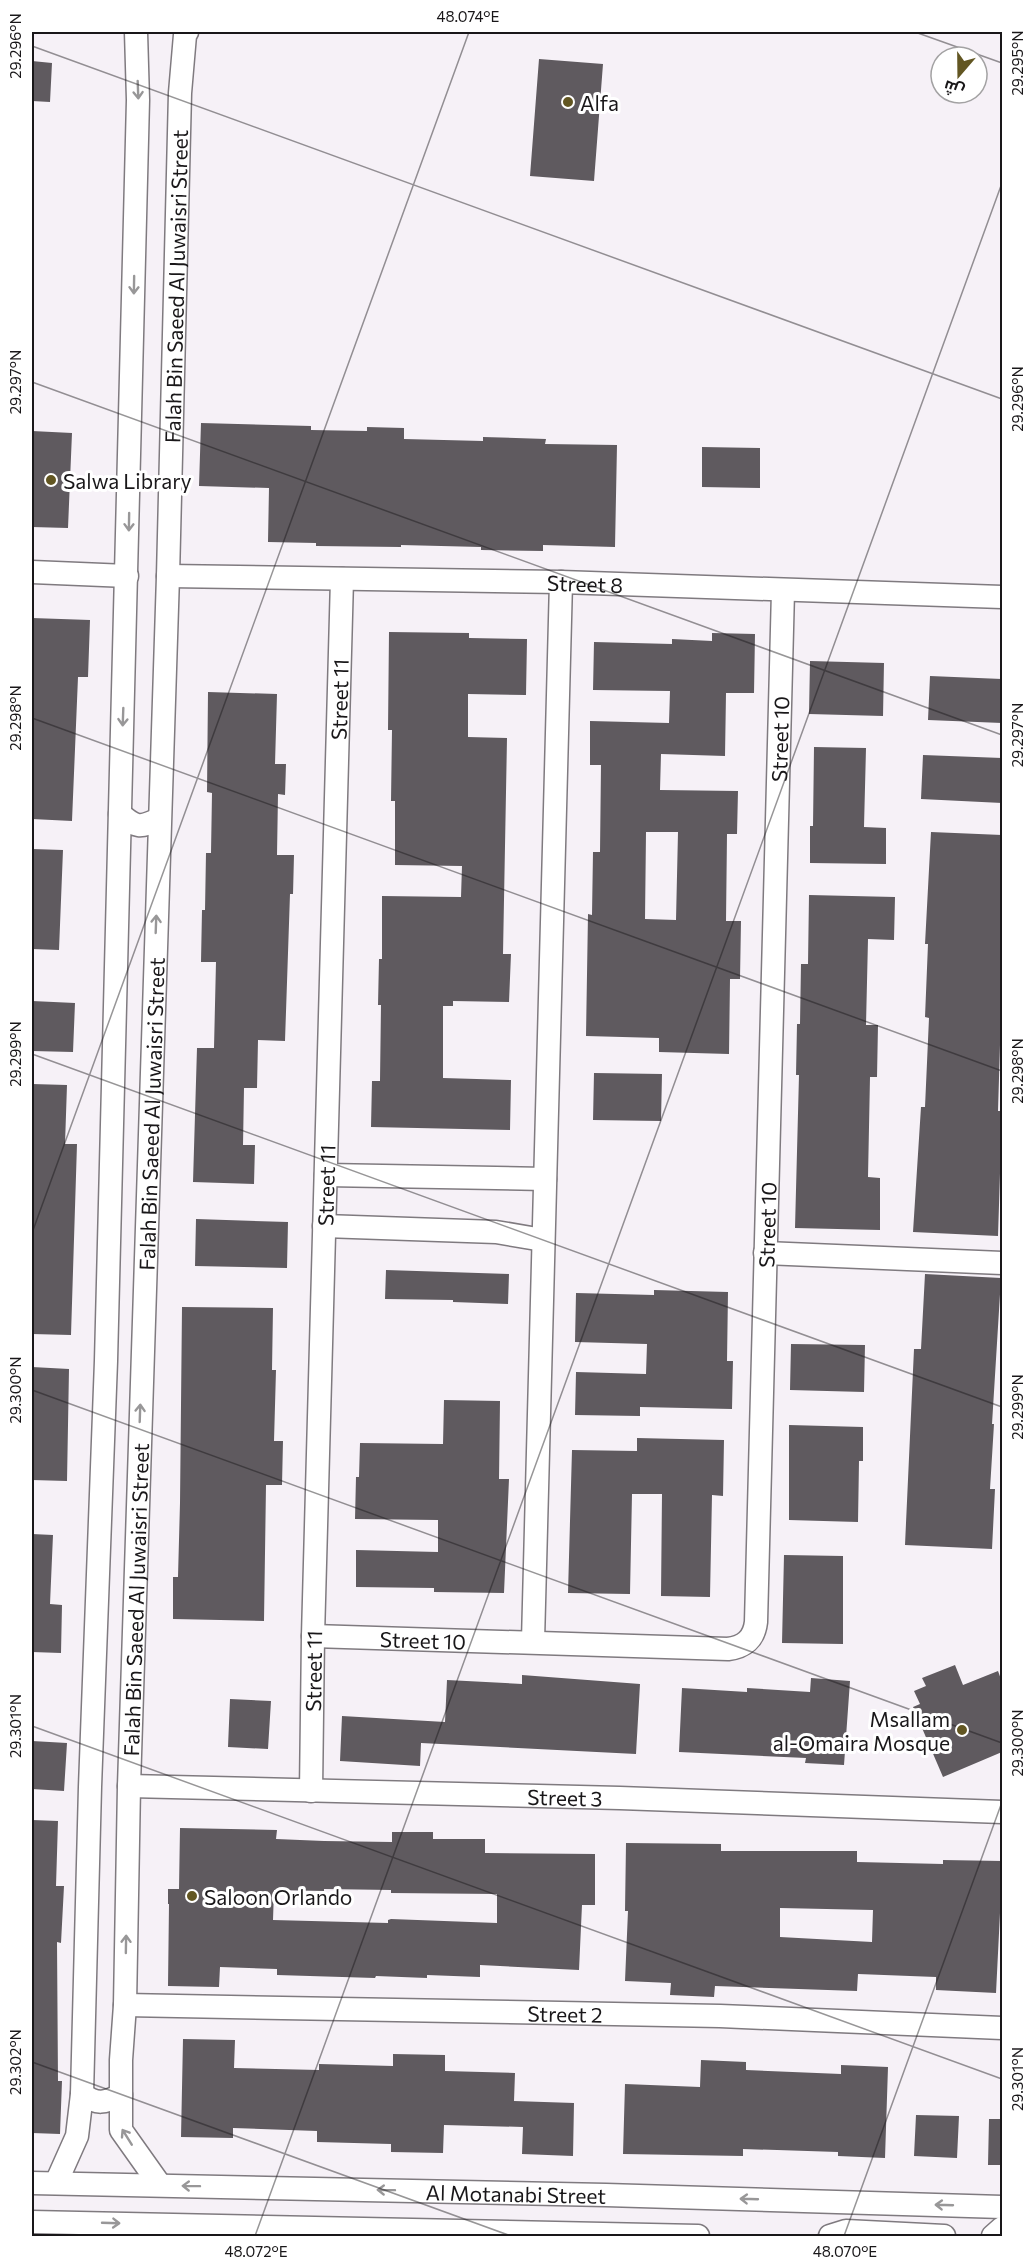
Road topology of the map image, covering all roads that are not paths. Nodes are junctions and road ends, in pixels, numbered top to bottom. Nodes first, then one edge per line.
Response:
1 (136, 32) edge
2 (185, 33) edge
3 (32, 572) edge
4 (127, 576) junction
5 (168, 576) junction
6 (342, 579) junction
7 (561, 582) junction
8 (783, 591) junction
9 (1002, 597) edge
10 (120, 814) junction
11 (159, 819) junction
12 (326, 1175) junction
13 (545, 1179) junction
14 (324, 1226) junction
15 (543, 1240) junction
16 (765, 1253) junction
17 (1002, 1263) edge
18 (95, 1636) junction
19 (313, 1636) junction
20 (533, 1641) junction
21 (133, 1644) junction
22 (129, 1786) junction
23 (311, 1791) junction
24 (1002, 1812) edge
25 (125, 2005) junction
26 (1002, 2028) edge
27 (82, 2094) junction
28 (121, 2095) junction
29 (56, 2182) junction
30 (32, 2183) edge
31 (160, 2185) junction
32 (1002, 2207) edge
33 (32, 2222) edge
34 (1002, 2228) edge
35 (72, 2229) edge
36 (531, 2235) edge
37 (654, 2236) edge
38 (698, 2236) edge
39 (830, 2236) edge
40 (944, 2236) edge
41 (993, 2236) edge

1 -> 4 street, Falah Bin Saeed Al Juwaisri Street
2 - 5 street, Falah Bin Saeed Al Juwaisri Street
3 - 4 street
4 -> 10 street, Falah Bin Saeed Al Juwaisri Street
5 - 6 street, Street 8
5 - 11 street, Falah Bin Saeed Al Juwaisri Street
6 - 7 street, Street 8
6 - 12 street, Street 11
7 - 8 street, Street 8
7 - 13 street
8 - 9 street, Street 8
8 - 16 street, Street 10
10 - 11 street
10 - 18 street, Falah Bin Saeed Al Juwaisri Street
21 -> 11 street, Falah Bin Saeed Al Juwaisri Street
12 - 13 street
12 - 14 street, Street 11
13 - 15 street
14 - 15 street
14 - 19 street, Street 11
15 - 20 street
16 - 17 street
16 - 20 street, Street 10
18 - 21 street
18 - 27 street, Falah Bin Saeed Al Juwaisri Street
19 - 20 street, Street 10
19 - 23 street, Street 11
21 - 22 street, Falah Bin Saeed Al Juwaisri Street
22 - 23 street, Street 3
25 -> 22 street, Falah Bin Saeed Al Juwaisri Street
23 - 24 street, Street 3
25 - 26 street, Street 2
25 - 28 street, Falah Bin Saeed Al Juwaisri Street
27 - 28 street
27 - 29 street, Falah Bin Saeed Al Juwaisri Street
31 -> 28 street, Falah Bin Saeed Al Juwaisri Street
29 - 30 street, Al Motanabi Street
29 - 31 street, Al Motanabi Street
32 -> 31 street, Al Motanabi Street
33 - 35 street, Al Motanabi Street
34 - 41 street
35 -> 36 street, Al Motanabi Street
36 - 37 street, Al Motanabi Street
37 - 38 street, Al Motanabi Street
39 - 40 street

